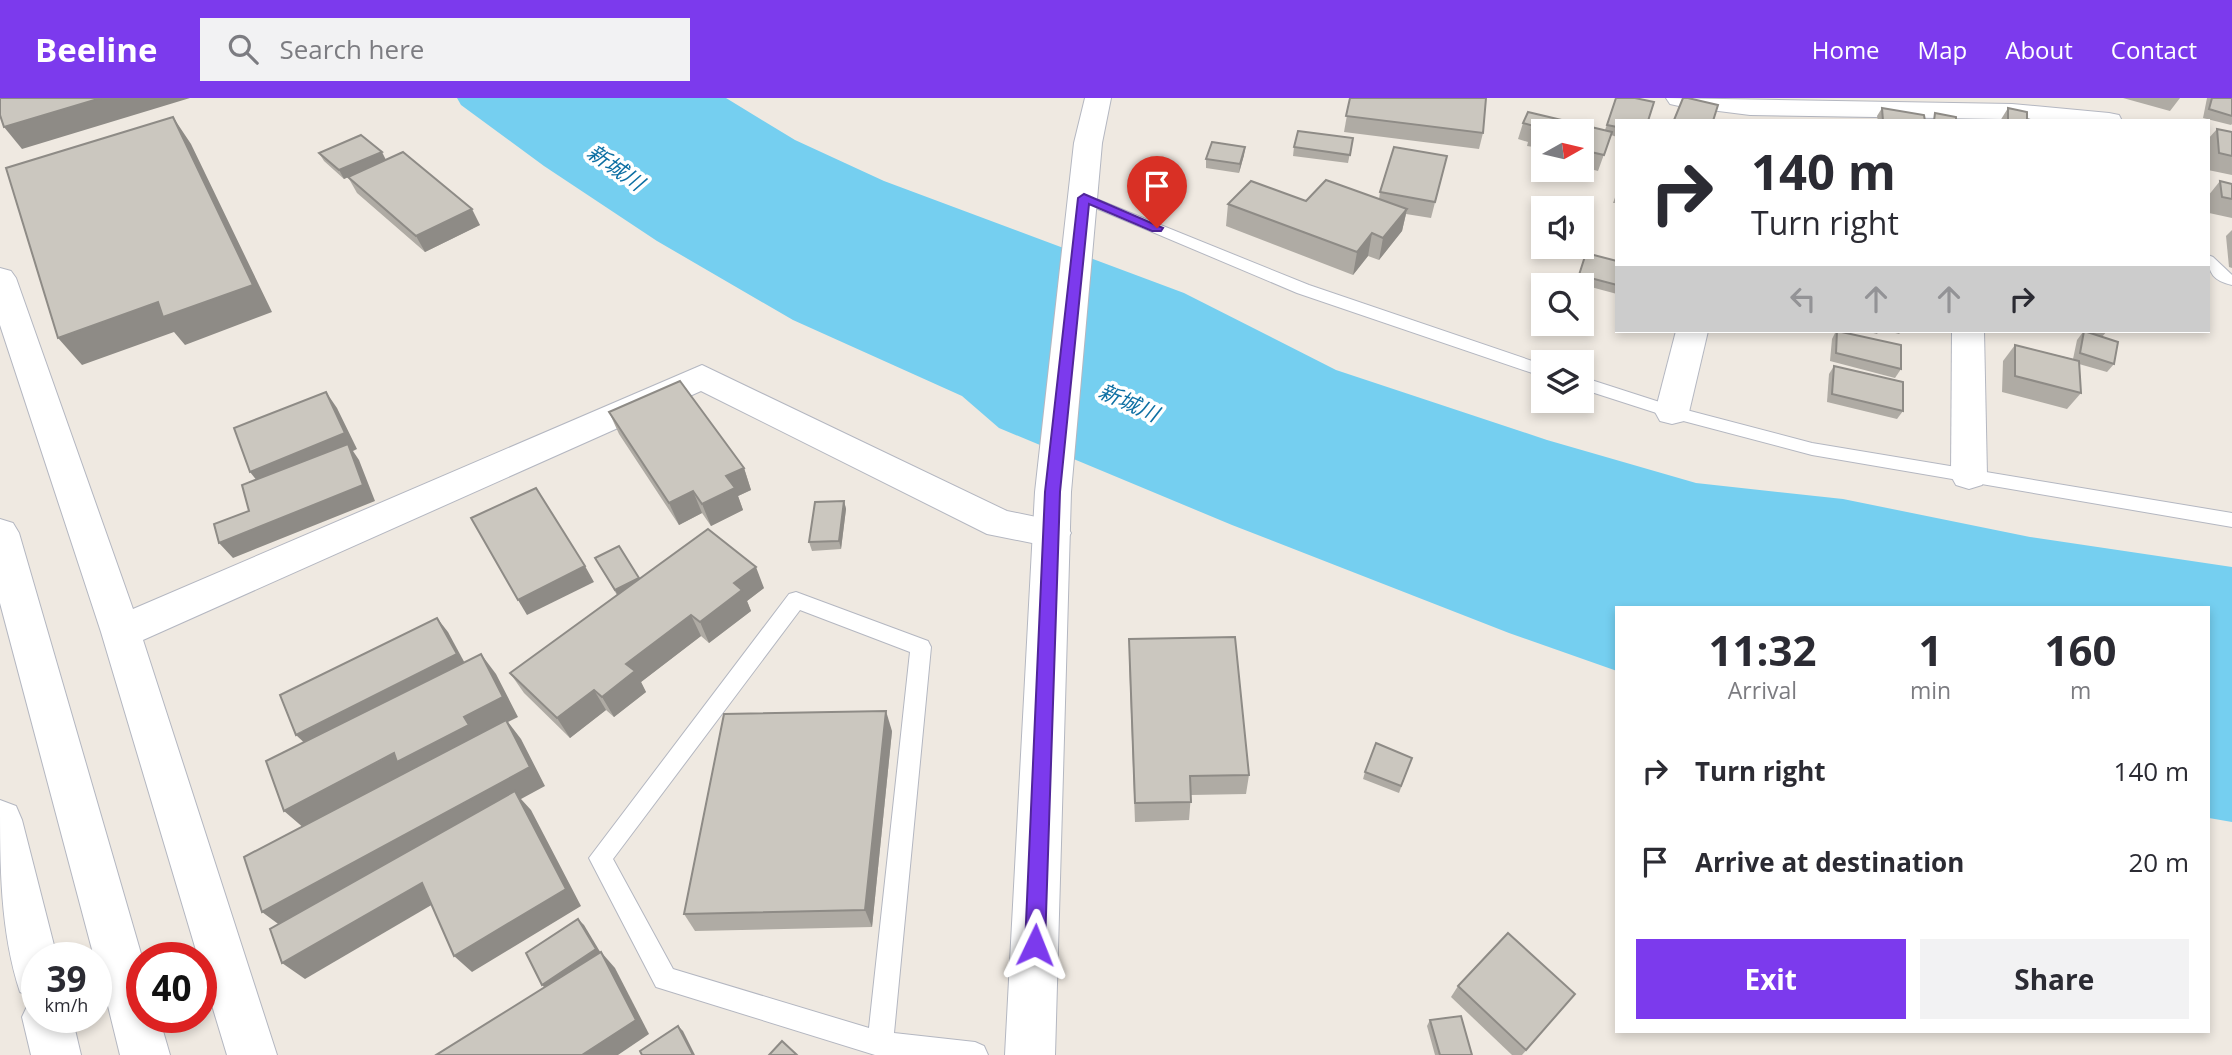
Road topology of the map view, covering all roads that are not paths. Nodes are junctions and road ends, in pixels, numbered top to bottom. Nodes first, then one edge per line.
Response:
1 (1098, 98) edge
2 (1679, 98) edge
3 (1748, 114) edge
4 (1967, 116) edge
5 (2087, 119) edge
6 (1083, 203) junction
7 (2210, 262) edge
8 (0, 278) edge
9 (2232, 280) edge
10 (1692, 333) edge
11 (1968, 333) edge
12 (1531, 367) edge
13 (1594, 387) edge
14 (1672, 412) junction
15 (1969, 476) junction
16 (1052, 513) junction
17 (2232, 520) edge
18 (5, 551) edge
19 (121, 632) junction
20 (0, 820) edge
21 (29, 942) edge
22 (51, 1033) edge
23 (880, 1044) junction
24 (56, 1055) edge
25 (145, 1055) edge
26 (252, 1055) edge
27 (975, 1055) edge
28 (1030, 1055) edge

1 - 6 street
2 - 3 street
3 - 4 street
4 - 5 street
6 - 12 lane
6 - 16 street
7 - 9 lane
8 - 19 street
10 - 14 street
11 - 15 street
13 - 14 lane
14 - 15 lane
15 - 17 lane
16 - 19 street
16 - 28 street
18 - 25 street
19 - 26 street
20 - 21 street
22 - 24 street
23 - 23 lane
23 - 27 lane

